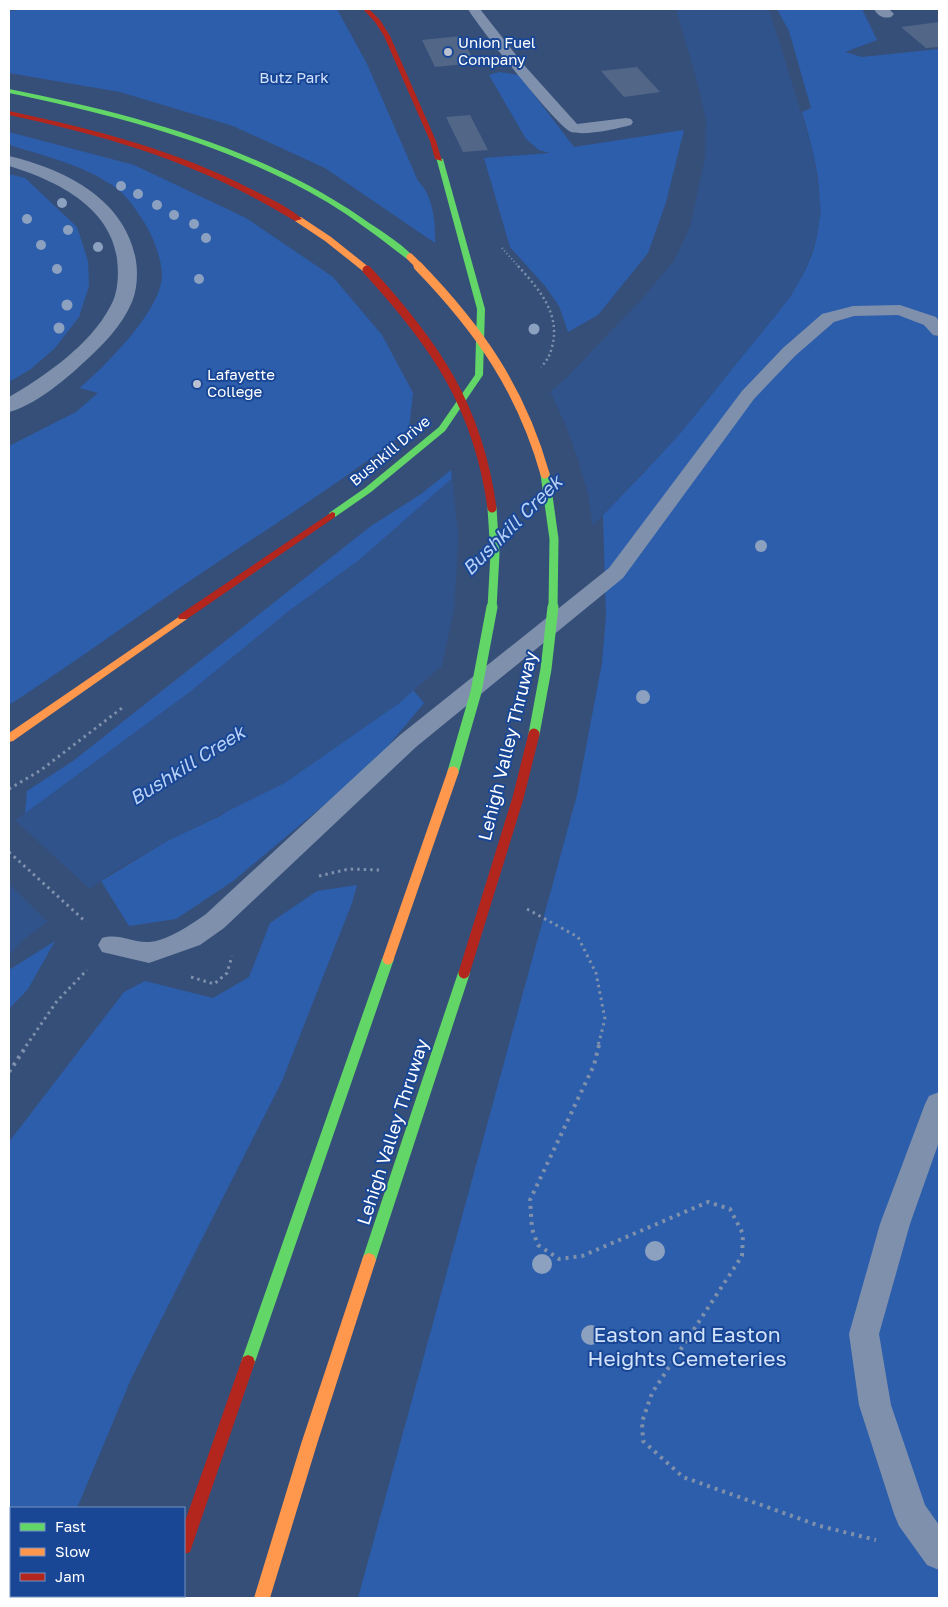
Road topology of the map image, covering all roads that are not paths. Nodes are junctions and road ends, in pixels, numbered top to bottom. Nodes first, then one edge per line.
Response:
1 (366, 9) edge
2 (474, 9) edge
3 (9, 91) edge
4 (9, 113) edge
5 (626, 122) dead end
6 (9, 161) edge
7 (939, 331) edge
8 (9, 406) edge
9 (9, 738) edge
10 (111, 945) road end
11 (939, 1104) edge
12 (185, 1543) edge
13 (939, 1553) edge
14 (262, 1598) edge

1 - 9 main road, Bushkill Drive
2 - 5 lane
3 - 14 main road, Lehigh Valley Thruway, bridge
4 - 12 main road, bridge
6 - 8 street
7 - 10 lane
11 - 13 lane

